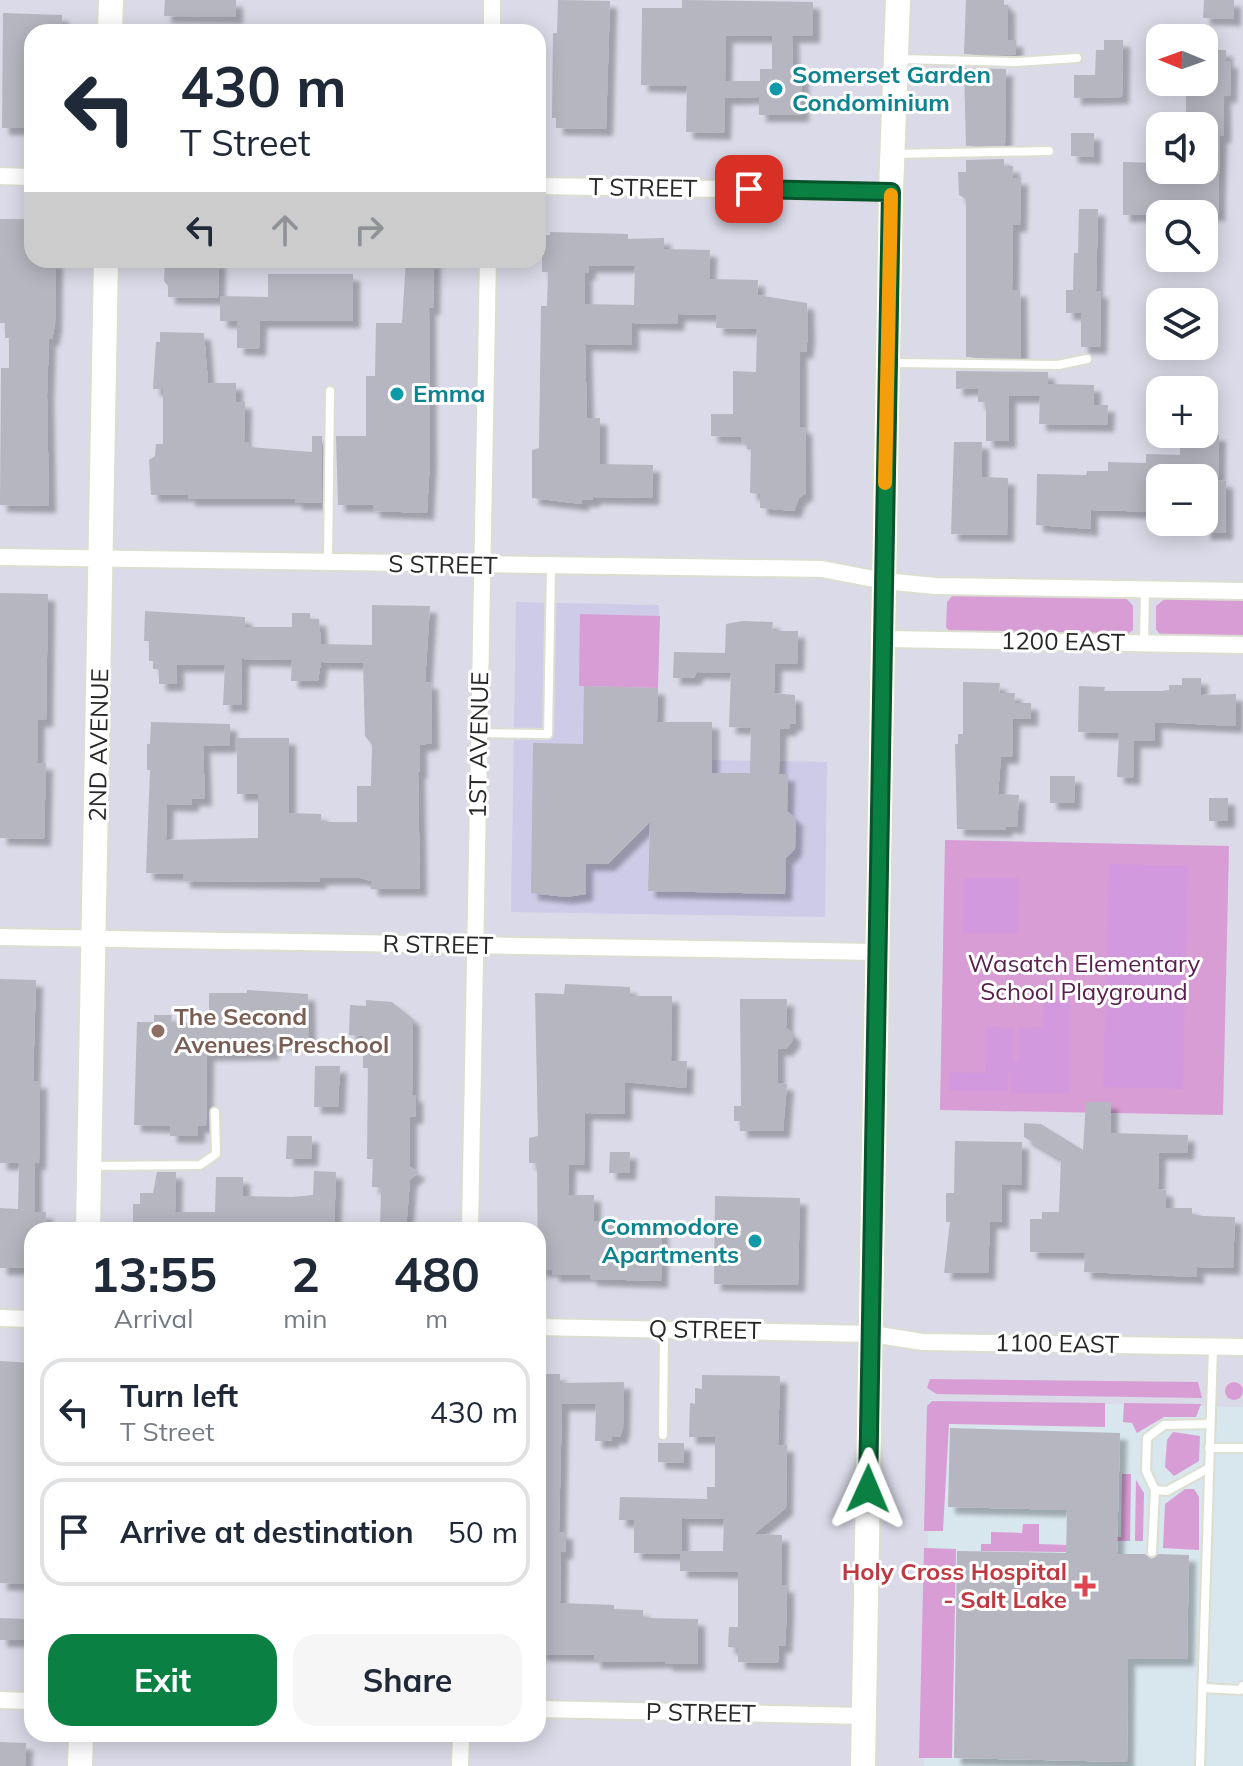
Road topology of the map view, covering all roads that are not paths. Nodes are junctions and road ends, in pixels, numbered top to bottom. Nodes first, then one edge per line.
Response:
1 (111, 0) edge
2 (492, 0) edge
3 (898, 0) edge
4 (110, 24) edge
5 (492, 24) edge
6 (895, 58) junction
7 (1077, 58) dead end
8 (1049, 151) dead end
9 (892, 154) junction
10 (0, 176) edge
11 (24, 177) edge
12 (546, 186) edge
13 (891, 192) junction
14 (106, 268) edge
15 (488, 268) edge
16 (1087, 359) dead end
17 (888, 363) junction
18 (330, 391) dead end
19 (0, 557) edge
20 (103, 559) junction
21 (328, 563) junction
22 (481, 565) junction
23 (551, 567) junction
24 (884, 581) junction
25 (1145, 589) junction
26 (1243, 591) edge
27 (884, 639) junction
28 (1144, 643) junction
29 (1243, 645) edge
30 (479, 733) junction
31 (0, 937) edge
32 (95, 939) junction
33 (475, 945) junction
34 (877, 952) junction
35 (215, 1112) dead end
36 (90, 1166) junction
37 (88, 1222) edge
38 (470, 1222) edge
39 (0, 1318) edge
40 (24, 1319) edge
41 (546, 1327) edge
42 (664, 1329) junction
43 (872, 1334) junction
44 (1213, 1347) junction
45 (1243, 1347) edge
46 (1210, 1424) junction
47 (663, 1435) dead end
48 (1209, 1448) junction
49 (1243, 1448) edge
50 (1209, 1468) junction
51 (1155, 1490) junction
52 (1152, 1552) dead end
53 (1243, 1686) edge
54 (1203, 1688) junction
55 (0, 1700) edge
56 (24, 1701) edge
57 (546, 1709) edge
58 (864, 1716) junction
59 (81, 1742) edge
60 (461, 1742) edge
61 (80, 1766) edge
62 (460, 1766) edge
63 (863, 1766) edge
64 (1200, 1766) edge

1 - 4 main road
2 - 5 street
3 - 6 main road
6 - 7 lane
6 - 9 main road
8 - 9 lane
9 - 13 main road
10 - 11 street
12 - 13 street, T STREET
13 - 17 main road
14 - 20 main road, 2ND AVENUE
15 - 22 street, 1ST AVENUE
16 - 17 lane
17 - 24 main road
18 - 21 lane
19 - 20 street, S STREET
20 - 21 street, S STREET
20 - 32 main road, 2ND AVENUE
21 - 22 street, S STREET
22 - 23 street, S STREET
22 - 30 street, 1ST AVENUE
23 - 24 street, S STREET
23 - 30 lane
24 - 25 street
24 - 27 main road
25 - 26 street
25 - 28 lane
27 - 28 street, 1200 EAST
27 - 34 main road
28 - 29 street, 1200 EAST
30 - 33 street, 1ST AVENUE
31 - 32 street, R STREET
32 - 33 street, R STREET
32 - 36 main road, 2ND AVENUE
33 - 34 street, R STREET
33 - 38 street, 1ST AVENUE
34 - 43 main road
35 - 36 lane
36 - 37 main road, 2ND AVENUE
39 - 40 street
41 - 42 street, Q STREET
42 - 43 street, Q STREET
42 - 47 lane
43 - 44 street, 1100 EAST
43 - 58 main road
44 - 45 street, 1100 EAST
44 - 46 lane
46 - 48 lane
46 - 51 lane
48 - 49 lane
48 - 50 lane
50 - 51 lane
50 - 54 lane
51 - 52 lane
53 - 54 lane
54 - 64 lane
55 - 56 street
57 - 58 street, P STREET
58 - 63 main road
59 - 61 main road
60 - 62 street

